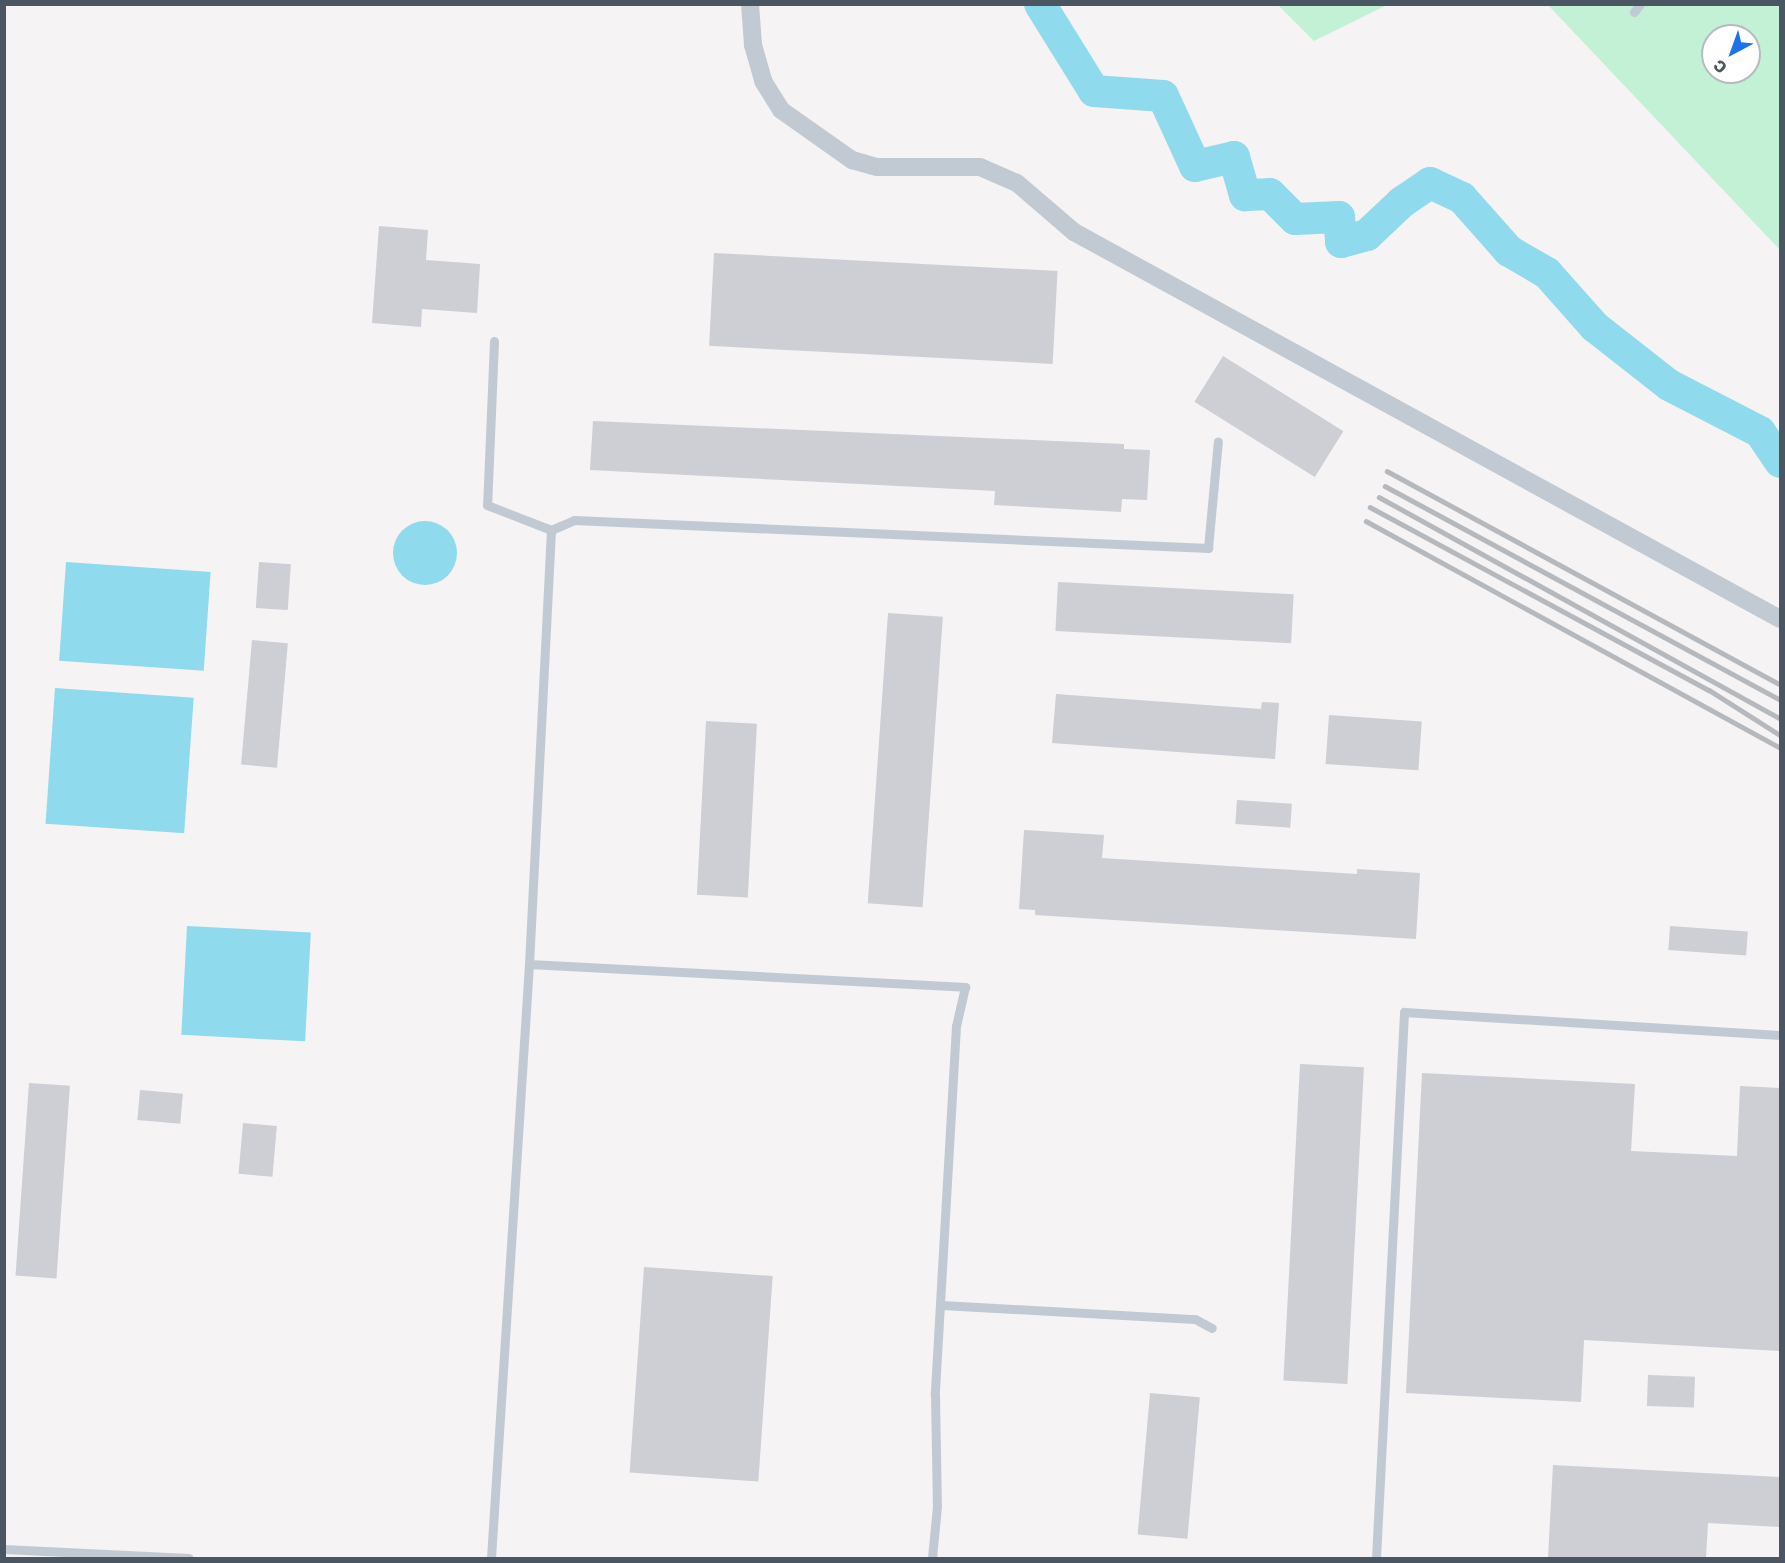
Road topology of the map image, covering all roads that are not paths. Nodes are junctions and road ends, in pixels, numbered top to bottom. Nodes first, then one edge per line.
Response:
1 (750, 4) edge
2 (494, 341) dead end
3 (1218, 441) dead end
4 (551, 530) junction
5 (1780, 619) edge
6 (529, 964) junction
7 (1780, 1035) edge
8 (942, 1305) junction
9 (1212, 1328) dead end
10 (4, 1549) edge
11 (189, 1558) edge
12 (491, 1558) edge
13 (932, 1558) edge
14 (1376, 1558) edge

1 - 5 street
2 - 4 lane
3 - 4 lane
4 - 6 lane
6 - 8 lane
6 - 12 lane
7 - 14 lane
8 - 9 lane
8 - 13 lane
10 - 11 lane

